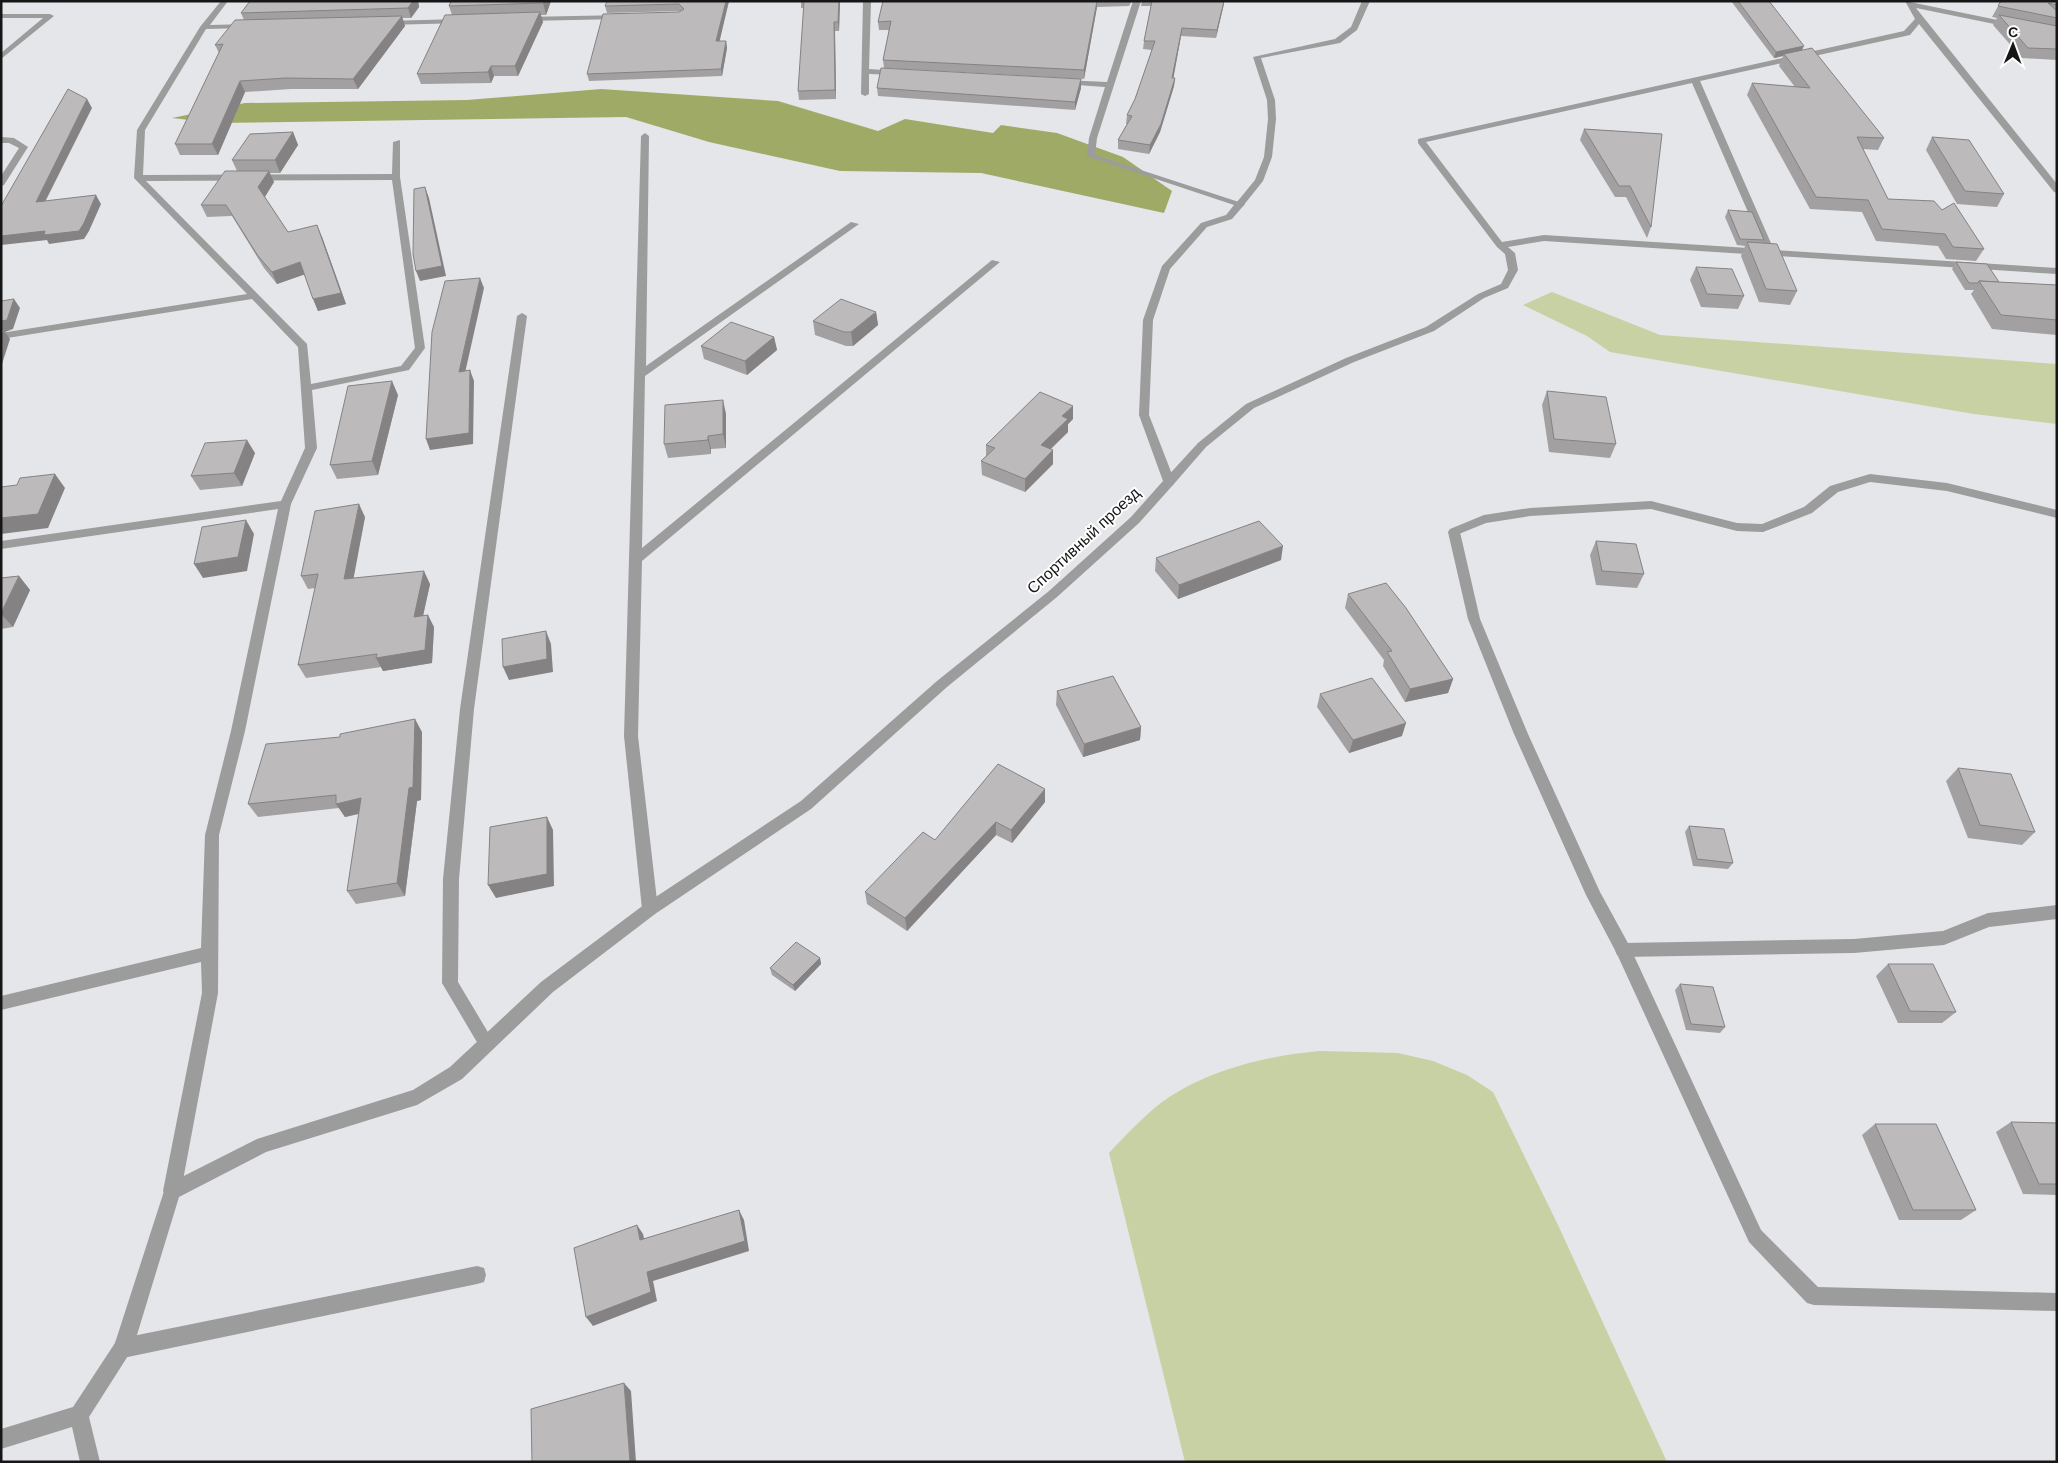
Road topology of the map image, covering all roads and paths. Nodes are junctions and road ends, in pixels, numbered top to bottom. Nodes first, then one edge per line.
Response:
1 (225, 1) edge
2 (867, 1) edge
3 (1137, 1) edge
4 (1366, 1) edge
5 (1910, 3) edge
6 (1, 16) edge
7 (630, 17) edge
8 (1919, 19) junction
9 (472, 20) edge
10 (512, 20) edge
11 (373, 23) edge
12 (254, 26) edge
13 (2018, 26) edge
14 (204, 27) junction
15 (1, 58) edge
16 (865, 71) junction
17 (904, 73) edge
18 (1051, 82) edge
19 (1696, 82) junction
20 (1110, 85) junction
21 (865, 94) dead end
22 (645, 136) dead end
23 (1, 140) edge
24 (397, 142) dead end
25 (396, 177) junction
26 (138, 178) junction
27 (1, 183) edge
28 (2057, 190) edge
29 (1240, 204) junction
30 (854, 224) dead end
31 (1500, 245) junction
32 (1772, 254) junction
33 (995, 262) dead end
34 (2057, 271) edge
35 (254, 296) junction
36 (522, 316) dead end
37 (1, 336) edge
38 (641, 374) junction
39 (307, 388) junction
40 (1169, 482) junction
41 (285, 504) junction
42 (2057, 514) edge
43 (1454, 532) joint
44 (1, 545) edge
45 (636, 559) junction
46 (723, 862) joint
47 (650, 909) junction
48 (2057, 912) edge
49 (1622, 950) junction
50 (209, 953) junction
51 (1, 1004) edge
52 (487, 1044) junction
53 (172, 1191) junction
54 (477, 1274) dead end
55 (2057, 1302) edge
56 (124, 1348) junction
57 (79, 1415) junction
58 (1, 1439) edge
59 (90, 1462) edge

1 - 14 street
2 - 16 street
3 - 20 street
4 - 29 street
5 - 8 street
5 - 13 street
6 - 15 street
7 - 10 street
8 - 19 street
8 - 28 street
9 - 11 street
12 - 14 street
14 - 26 street
16 - 17 street
16 - 21 street
18 - 20 street
19 - 31 street, Спортивный проезд
19 - 32 street
20 - 29 street
22 - 38 street
23 - 27 street
24 - 25 street
25 - 26 street
25 - 39 street
26 - 35 street
29 - 40 street
30 - 38 street
31 - 32 street
31 - 40 street, Спортивный проезд
32 - 34 street
33 - 45 street
35 - 37 street
35 - 39 street
36 - 52 street
38 - 45 street
39 - 41 street
40 - 46 street, Спортивный проезд
41 - 44 street
41 - 50 street
42 - 43 street
43 - 49 street
45 - 47 street
46 - 47 street
47 - 52 street
48 - 49 street
49 - 55 street
50 - 51 street
50 - 53 street
52 - 53 street
53 - 56 street
54 - 56 street
56 - 57 street
57 - 58 street
57 - 59 street

